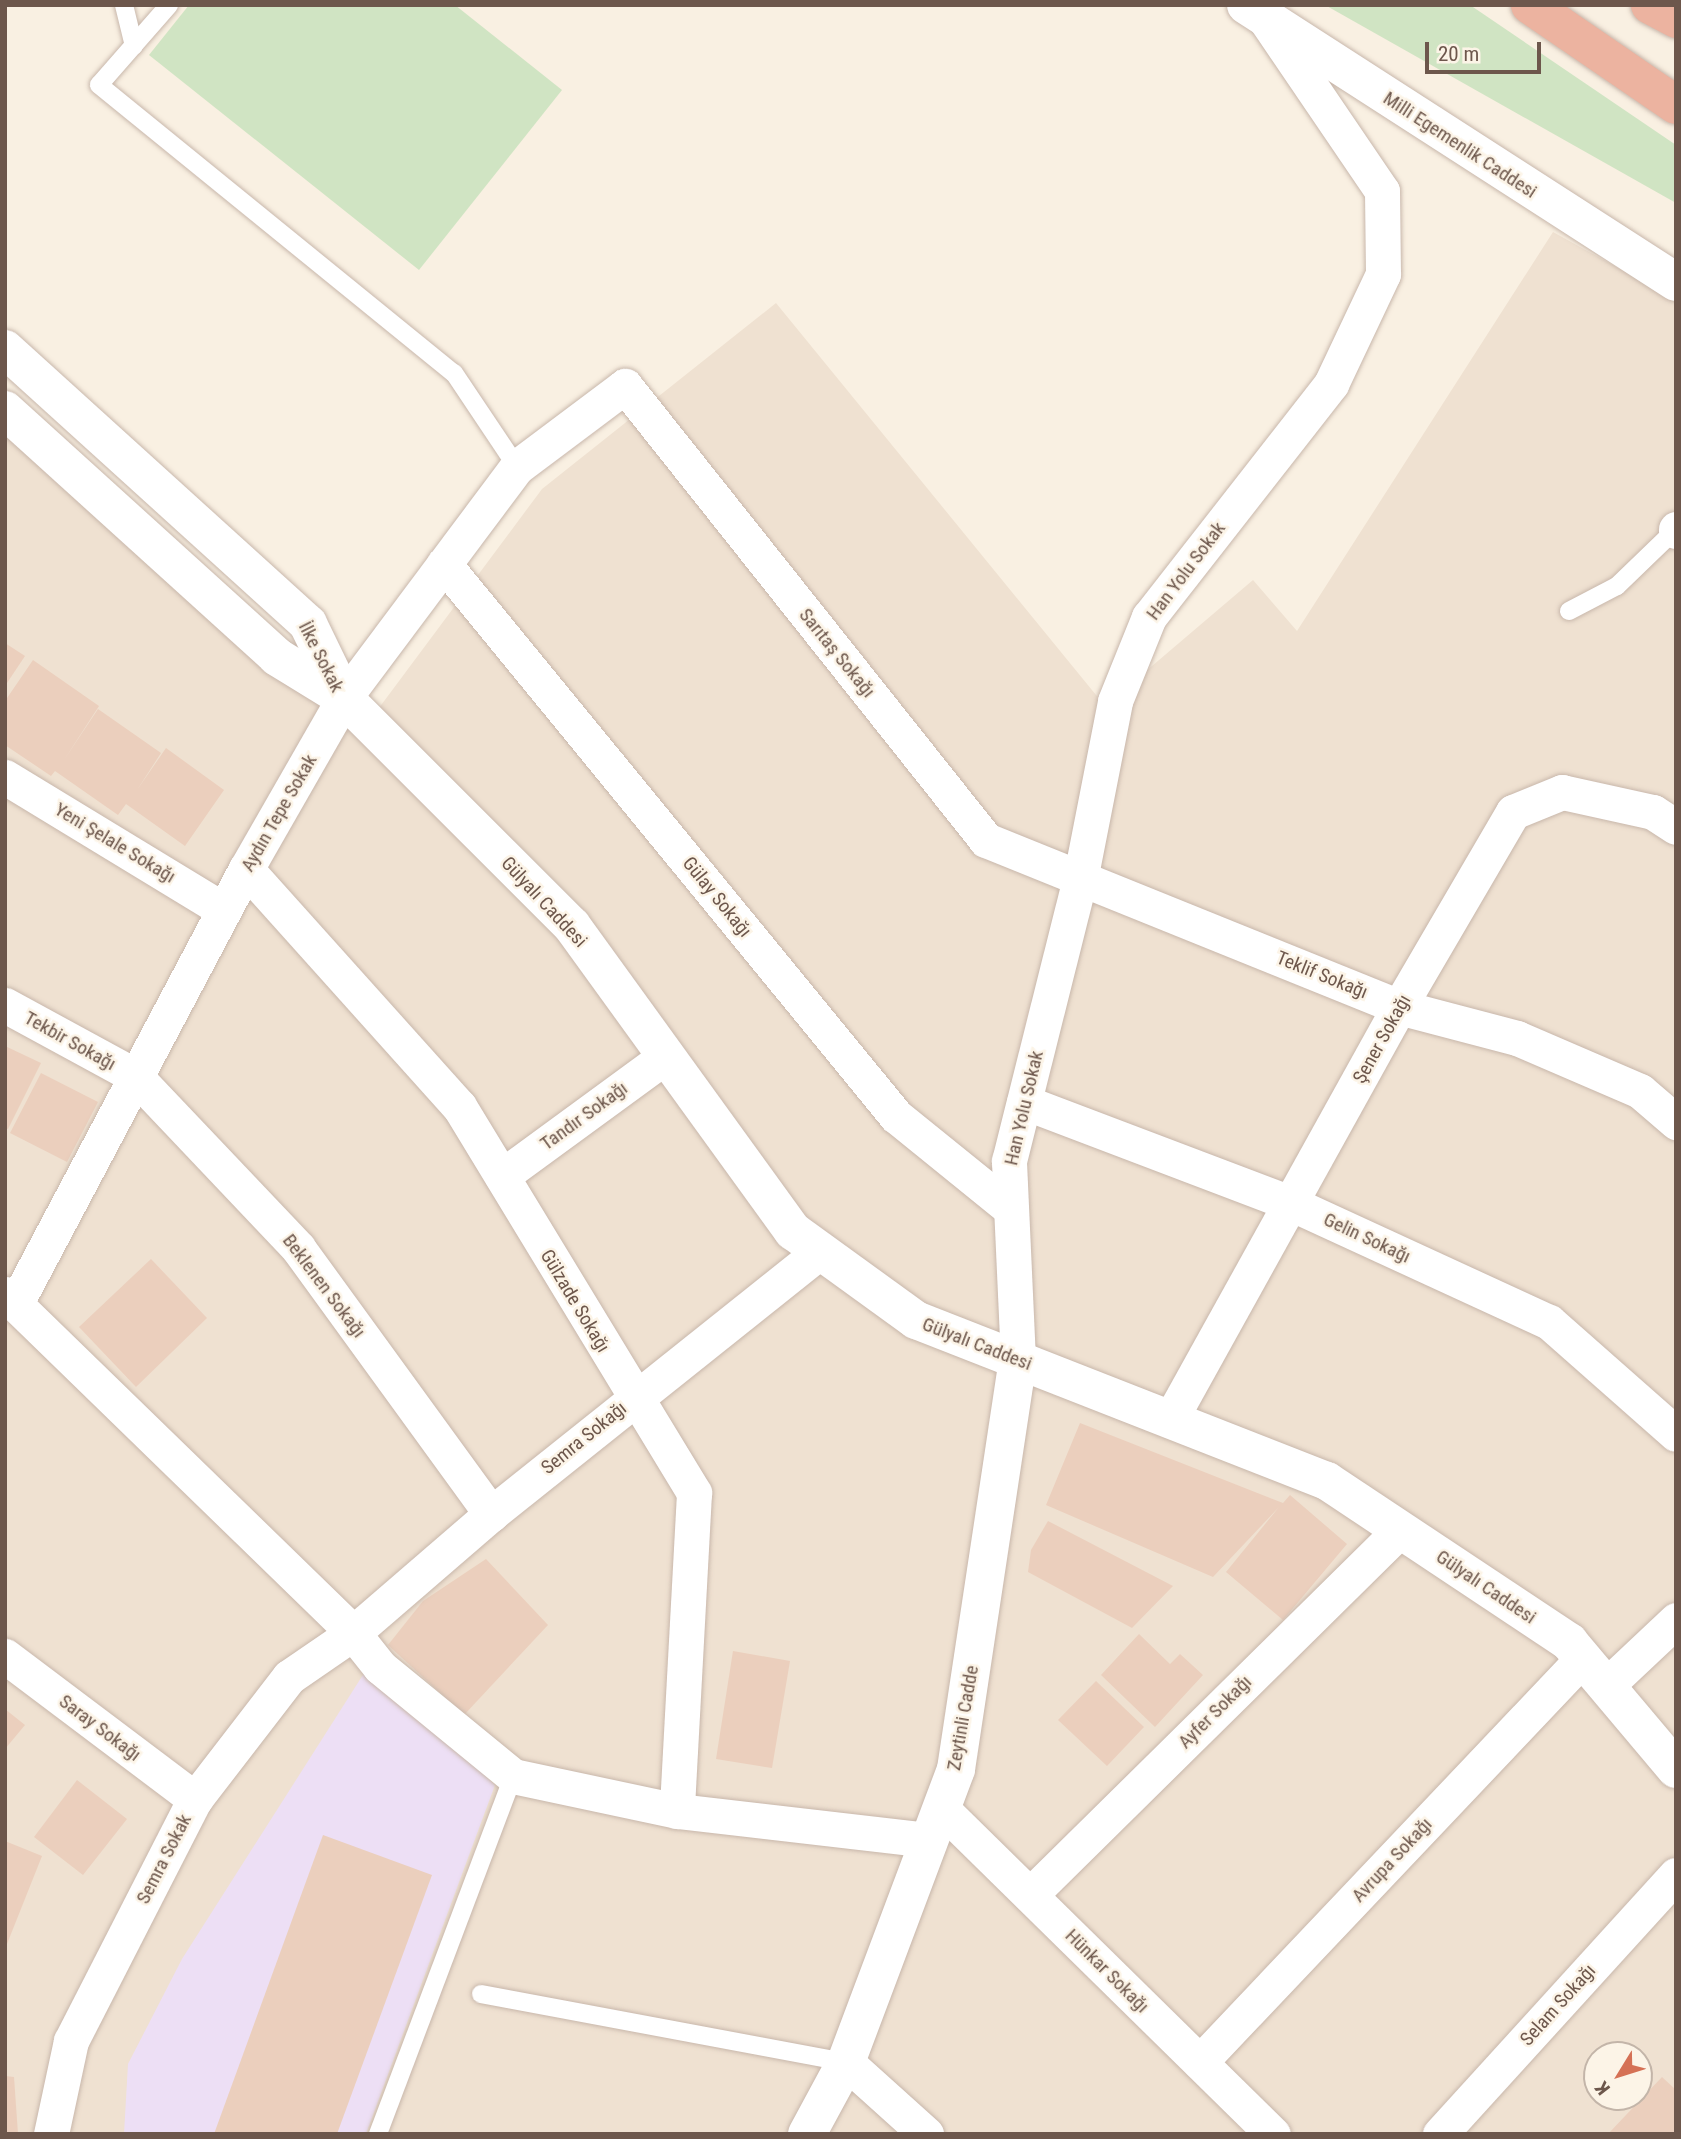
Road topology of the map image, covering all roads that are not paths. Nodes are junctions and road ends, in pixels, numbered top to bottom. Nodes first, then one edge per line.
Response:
1 (124, 5) edge
2 (169, 5) edge
3 (1531, 5) edge
4 (1650, 5) edge
5 (1265, 9) edge
6 (1676, 19) edge
7 (134, 46) junction
8 (1676, 104) edge
9 (1676, 253) edge
10 (1676, 282) edge
11 (5, 349) edge
12 (625, 386) joint
13 (5, 410) edge
14 (517, 467) junction
15 (1676, 530) edge
16 (444, 564) junction
17 (1569, 611) dead end
18 (344, 698) junction
19 (5, 777) edge
20 (1676, 827) edge
21 (246, 869) junction
22 (1082, 876) junction
23 (224, 910) junction
24 (5, 1005) edge
25 (1399, 1007) junction
26 (666, 1056) junction
27 (135, 1076) junction
28 (1024, 1102) junction
29 (1676, 1122) edge
30 (502, 1176) junction
31 (1290, 1203) junction
32 (1011, 1209) junction
33 (821, 1251) junction
34 (9, 1302) edge
35 (1018, 1360) junction
36 (633, 1399) junction
37 (1170, 1420) junction
38 (1676, 1434) edge
39 (491, 1514) junction
40 (1400, 1530) junction
41 (1676, 1620) edge
42 (353, 1633) junction
43 (5, 1656) edge
44 (1595, 1672) junction
45 (1676, 1769) edge
46 (513, 1776) junction
47 (195, 1799) junction
48 (677, 1811) junction
49 (935, 1824) junction
50 (1676, 1875) edge
51 (1030, 1895) junction
52 (481, 1994) dead end
53 (846, 2062) junction
54 (1200, 2062) junction
55 (51, 2134) edge
56 (378, 2134) edge
57 (807, 2134) edge
58 (926, 2134) edge
59 (1273, 2134) edge
60 (1440, 2134) edge

1 - 7 lane
2 - 7 lane
3 - 8 highway
4 - 6 highway
5 - 9 street, Milli Egemenlik Caddesi
5 - 10 street, Milli Egemenlik Caddesi
5 - 22 street, Han Yolu Sokak
7 - 14 lane
11 - 18 street, İlke Sokak
12 - 14 street, Aydın Tepe Sokak
12 - 22 street, Sarıtaş Sokağı
13 - 18 street, İlke Sokak
14 - 16 street, Aydın Tepe Sokak
15 - 17 lane
16 - 18 street, Aydın Tepe Sokak
16 - 32 street, Gülay Sokağı
18 - 21 street, Aydın Tepe Sokak
18 - 26 street, Gülyalı Caddesi
19 - 23 street, Yeni Şelale Sokağı
20 - 25 street, Şener Sokağı
21 - 23 street, Aydın Tepe Sokak
21 - 30 street, Gülzade Sokağı
22 - 25 street, Teklif Sokağı
22 - 28 street, Han Yolu Sokak
23 - 27 street, Aydın Tepe Sokak
24 - 27 street, Tekbir Sokağı
25 - 29 street, Teklif Sokağı
25 - 31 street, Şener Sokağı
26 - 30 street, Tandır Sokağı
26 - 33 street, Gülyalı Caddesi
27 - 34 street, Aydın Tepe Sokak
27 - 39 street, Beklenen Sokağı
28 - 31 street, Gelin Sokağı
28 - 32 street, Han Yolu Sokak
30 - 36 street, Gülzade Sokağı
31 - 37 street, Şener Sokağı
31 - 38 street, Gelin Sokağı
32 - 35 street, Han Yolu Sokak
33 - 35 street, Gülyalı Caddesi
33 - 36 street, Semra Sokağı
34 - 42 street
35 - 37 street, Gülyalı Caddesi
35 - 49 street, Zeytinli Cadde
36 - 39 street, Semra Sokağı
36 - 48 street, Gülzade Sokağı
37 - 40 street, Gülyalı Caddesi
39 - 42 street, Semra Sokağı
40 - 44 street, Gülyalı Caddesi
40 - 51 street, Ayfer Sokağı
41 - 44 street, Avrupa Sokağı
42 - 46 street
42 - 47 street, Semra Sokak
43 - 47 street, Saray Sokağı
44 - 45 street, Gülyalı Caddesi
44 - 54 street, Avrupa Sokağı
46 - 48 street
46 - 56 lane
47 - 55 street, Semra Sokak
48 - 49 street
49 - 51 street, Hünkar Sokağı
49 - 53 street, Zeytinli Cadde
50 - 60 street, Selam Sokağı
51 - 54 street, Hünkar Sokağı
52 - 53 lane
53 - 57 street, Zeytinli Cadde
53 - 58 street
54 - 59 street, Hünkar Sokağı

